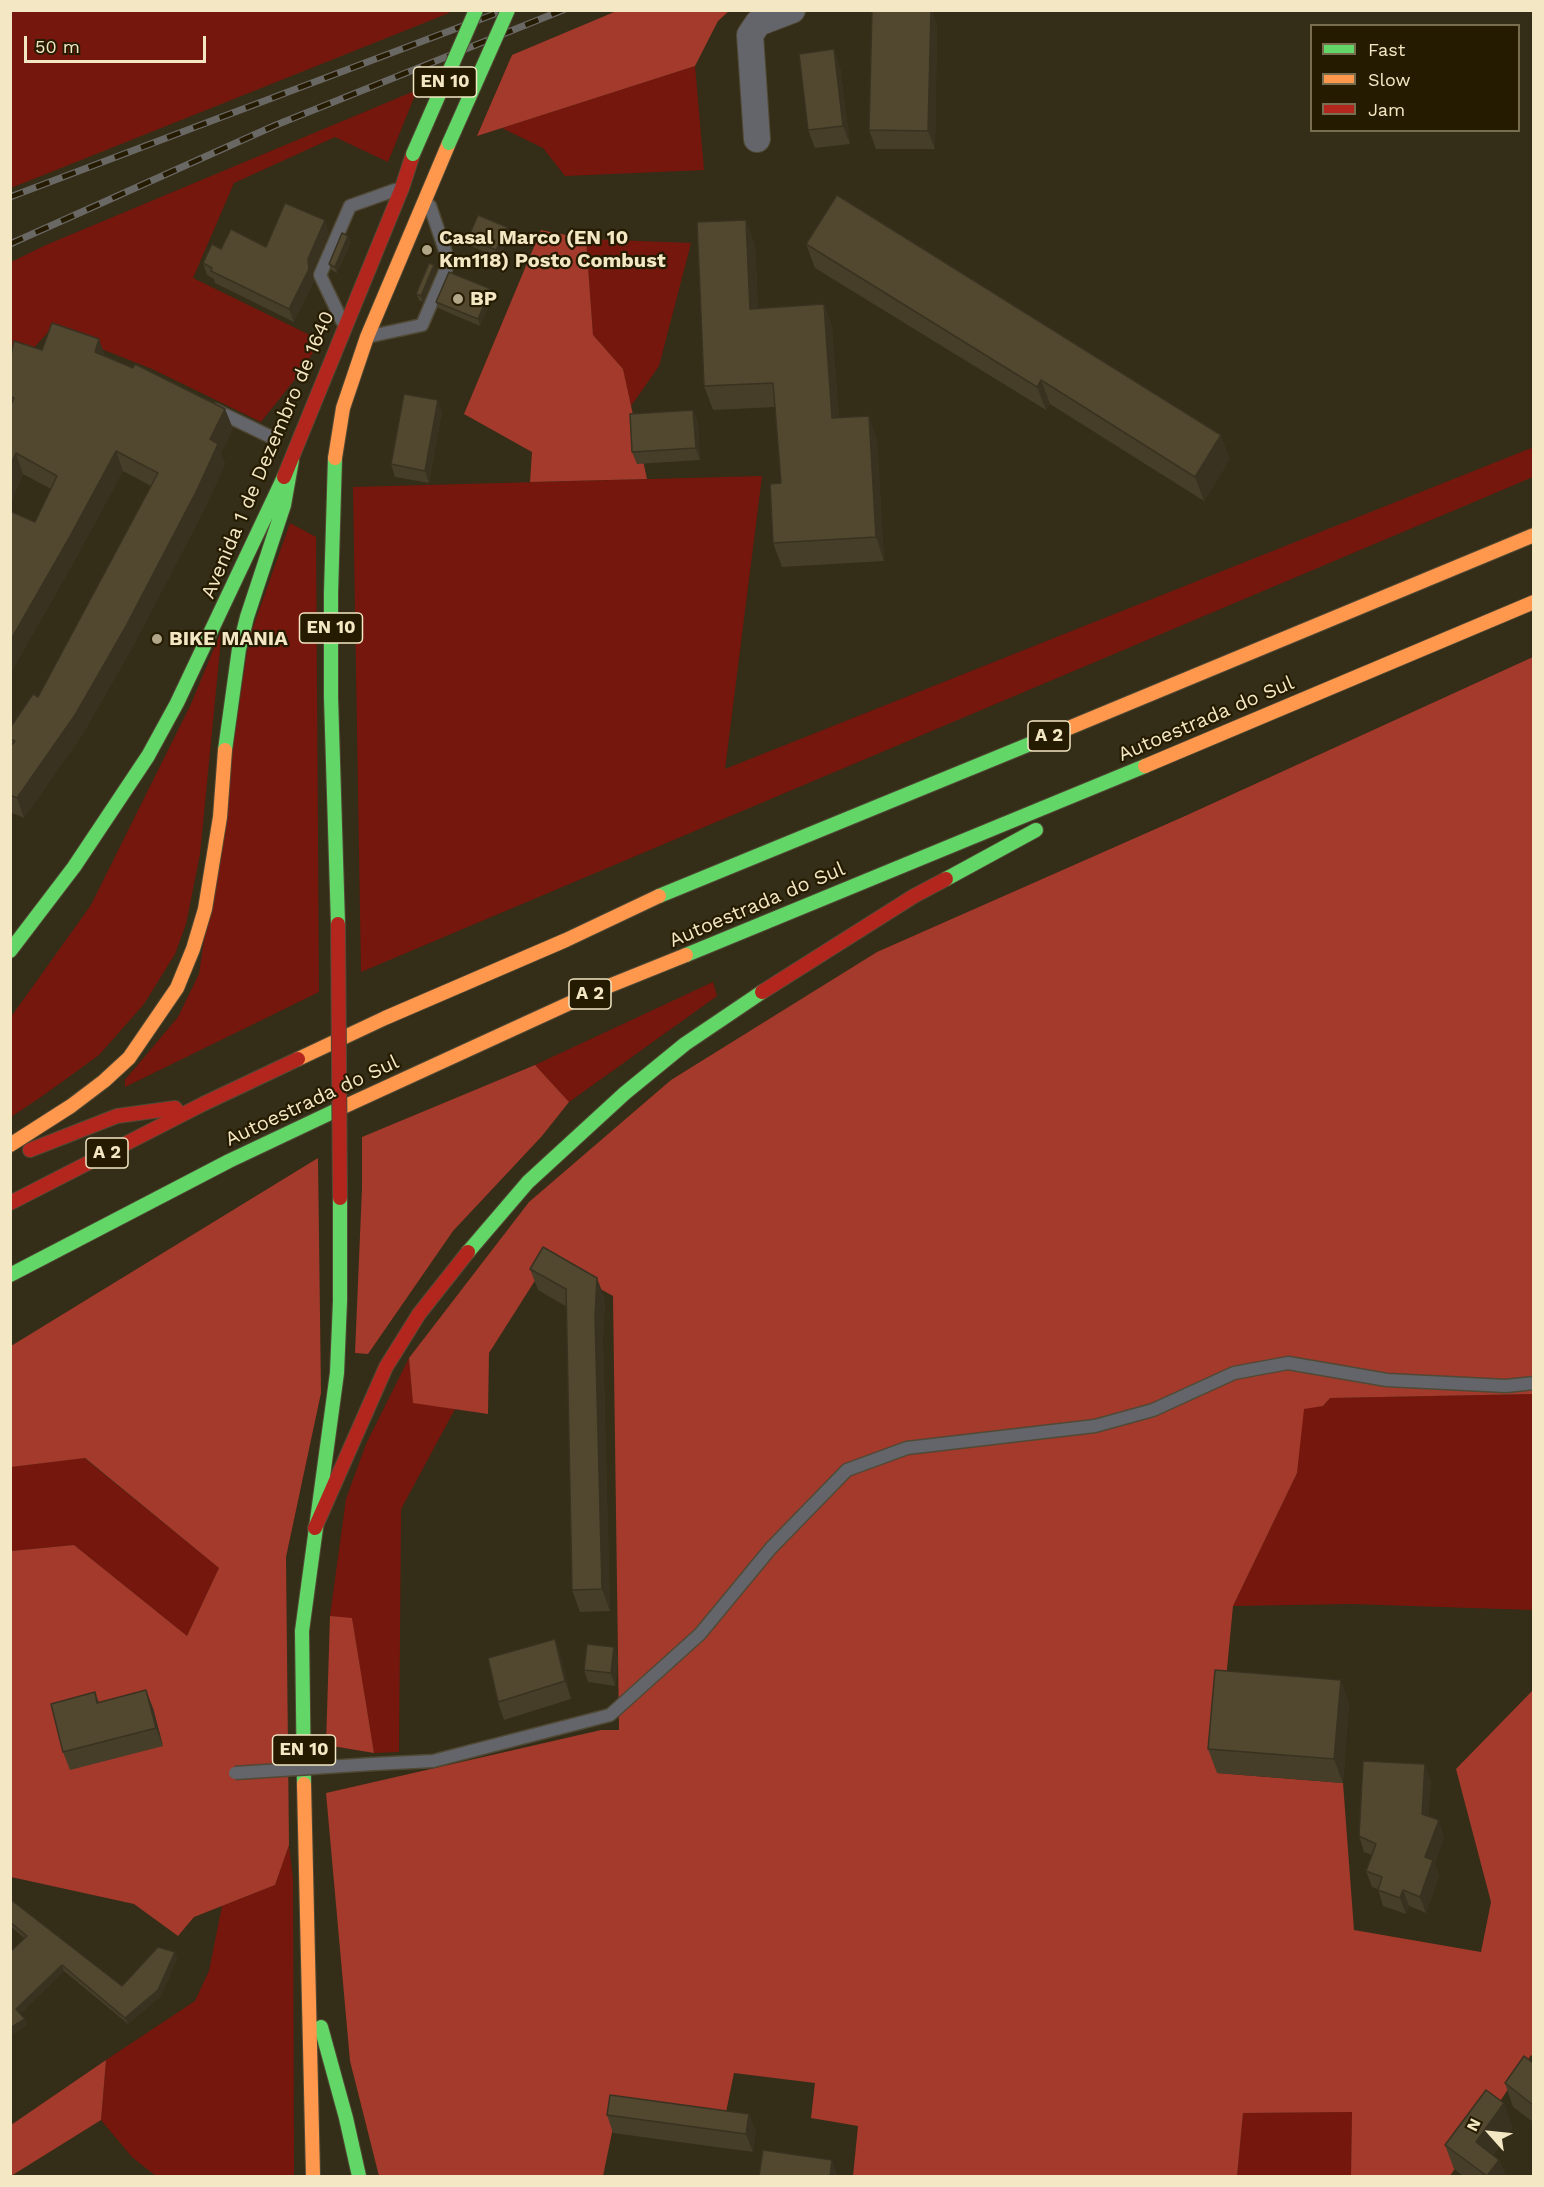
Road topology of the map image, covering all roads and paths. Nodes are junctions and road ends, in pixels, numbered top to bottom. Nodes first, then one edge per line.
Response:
1 (476, 10) edge
2 (508, 10) edge
3 (792, 10) edge
4 (757, 139) dead end
5 (402, 188) junction
6 (427, 197) junction
7 (345, 328) junction
8 (367, 337) junction
9 (199, 402) edge
10 (272, 437) dead end
11 (292, 460) junction
12 (1533, 534) edge
13 (1533, 602) edge
14 (1186, 749) junction
15 (1071, 811) dead end
16 (1050, 823) dead end
17 (10, 951) edge
18 (203, 1104) junction
19 (10, 1145) edge
20 (10, 1158) edge
21 (10, 1203) edge
22 (10, 1275) edge
23 (1533, 1383) edge
24 (315, 1528) junction
25 (235, 1773) dead end
26 (307, 1973) junction
27 (313, 2176) edge
28 (359, 2176) edge

1 - 5 main road, Avenida 1 de Dezembro de 1640 / EN 10, bridge
2 - 6 main road, EN 10, bridge
3 - 4 street
5 - 7 main road, Avenida 1 de Dezembro de 1640 / EN 10
5 - 7 lane
6 - 8 main road, EN 10
6 - 8 lane
7 - 11 main road, Avenida 1 de Dezembro de 1640 / EN 10
8 - 24 main road, EN 10, bridge
9 - 10 lane
11 - 17 main road, Avenida 1 de Dezembro de 1640 / EN 10
11 - 19 main road
12 - 18 main road, A 2
13 - 14 main road, Autoestrada do Sul / A 2
14 - 15 main road
14 - 22 main road, Autoestrada do Sul / A 2
16 - 24 main road
18 - 20 main road
18 - 21 main road, A 2
23 - 25 lane, bridge
24 - 26 main road, EN 10
26 - 27 main road, EN 10
26 - 28 main road

